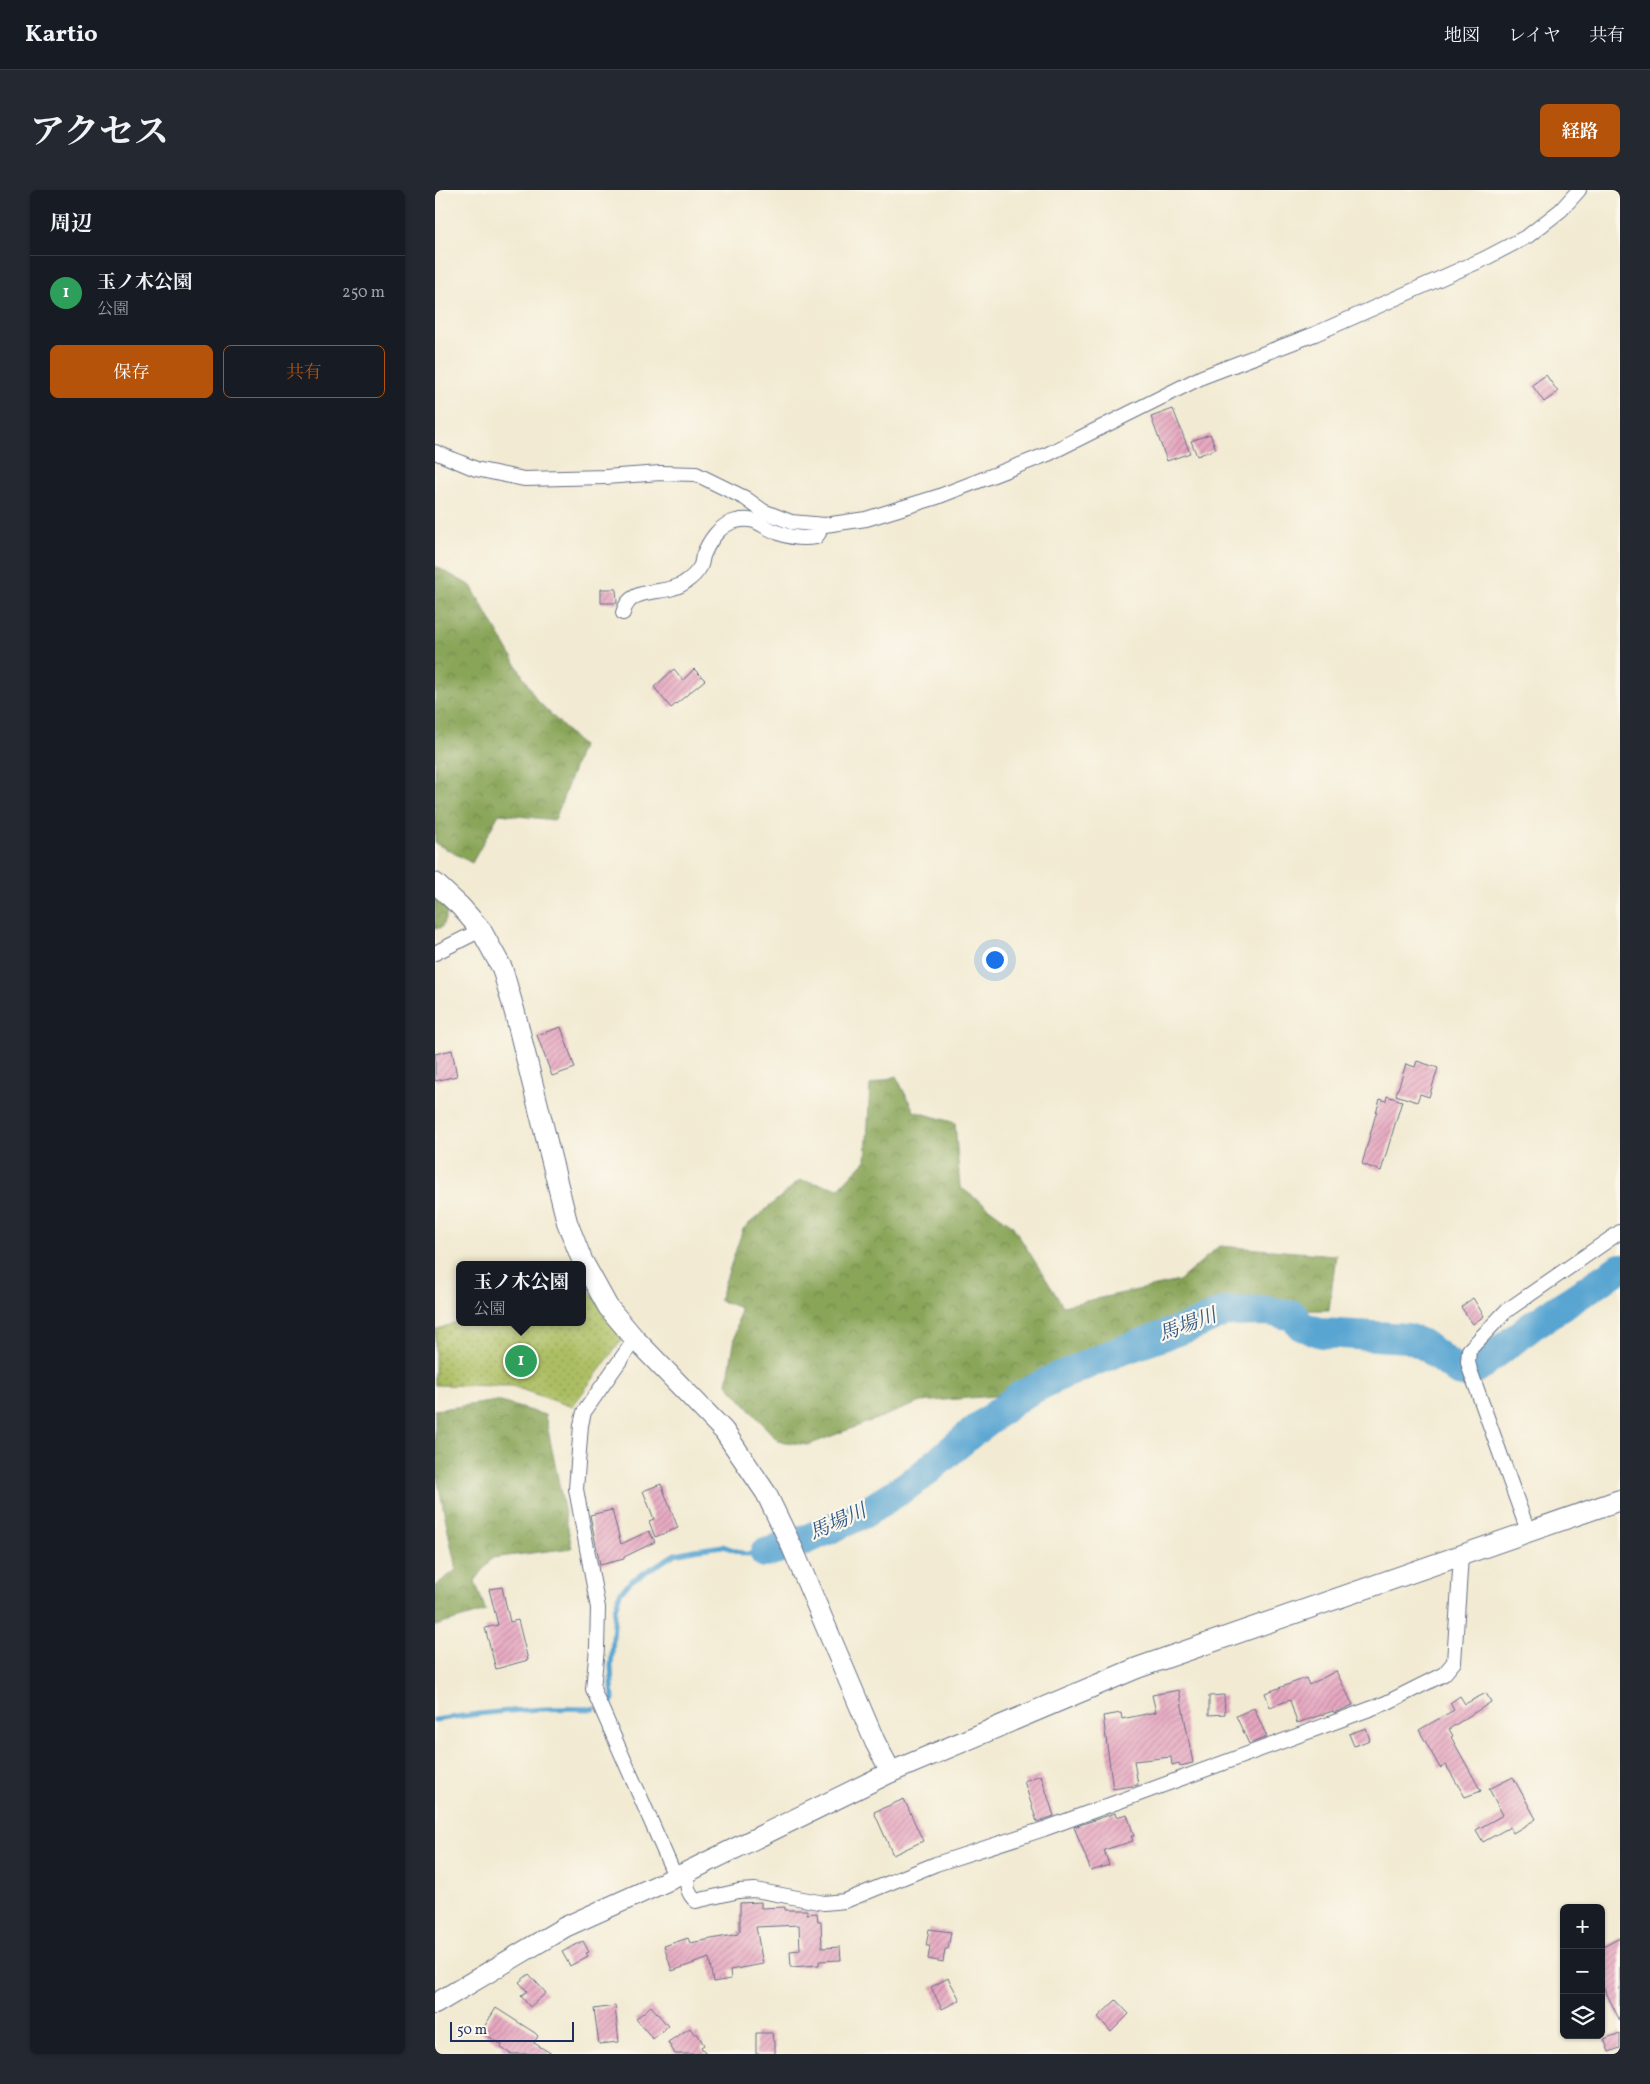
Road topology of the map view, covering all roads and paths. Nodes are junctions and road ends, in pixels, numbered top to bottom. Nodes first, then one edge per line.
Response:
1 (1579, 190) edge
2 (435, 452) edge
3 (819, 525) junction
4 (623, 613) dead end
5 (435, 883) edge
6 (481, 930) junction
7 (435, 953) edge
8 (1620, 1232) edge
9 (583, 1261) edge
10 (586, 1267) edge
11 (635, 1338) junction
12 (1620, 1500) edge
13 (1529, 1531) junction
14 (1461, 1556) junction
15 (891, 1772) junction
16 (681, 1874) junction
17 (435, 2004) edge

1 - 3 street
2 - 3 street
3 - 4 street
5 - 6 street
6 - 7 street
6 - 9 street
8 - 13 street
10 - 11 street
11 - 15 street
11 - 16 street
12 - 13 street
13 - 14 street
14 - 15 street
14 - 16 street
15 - 16 street
16 - 17 street

